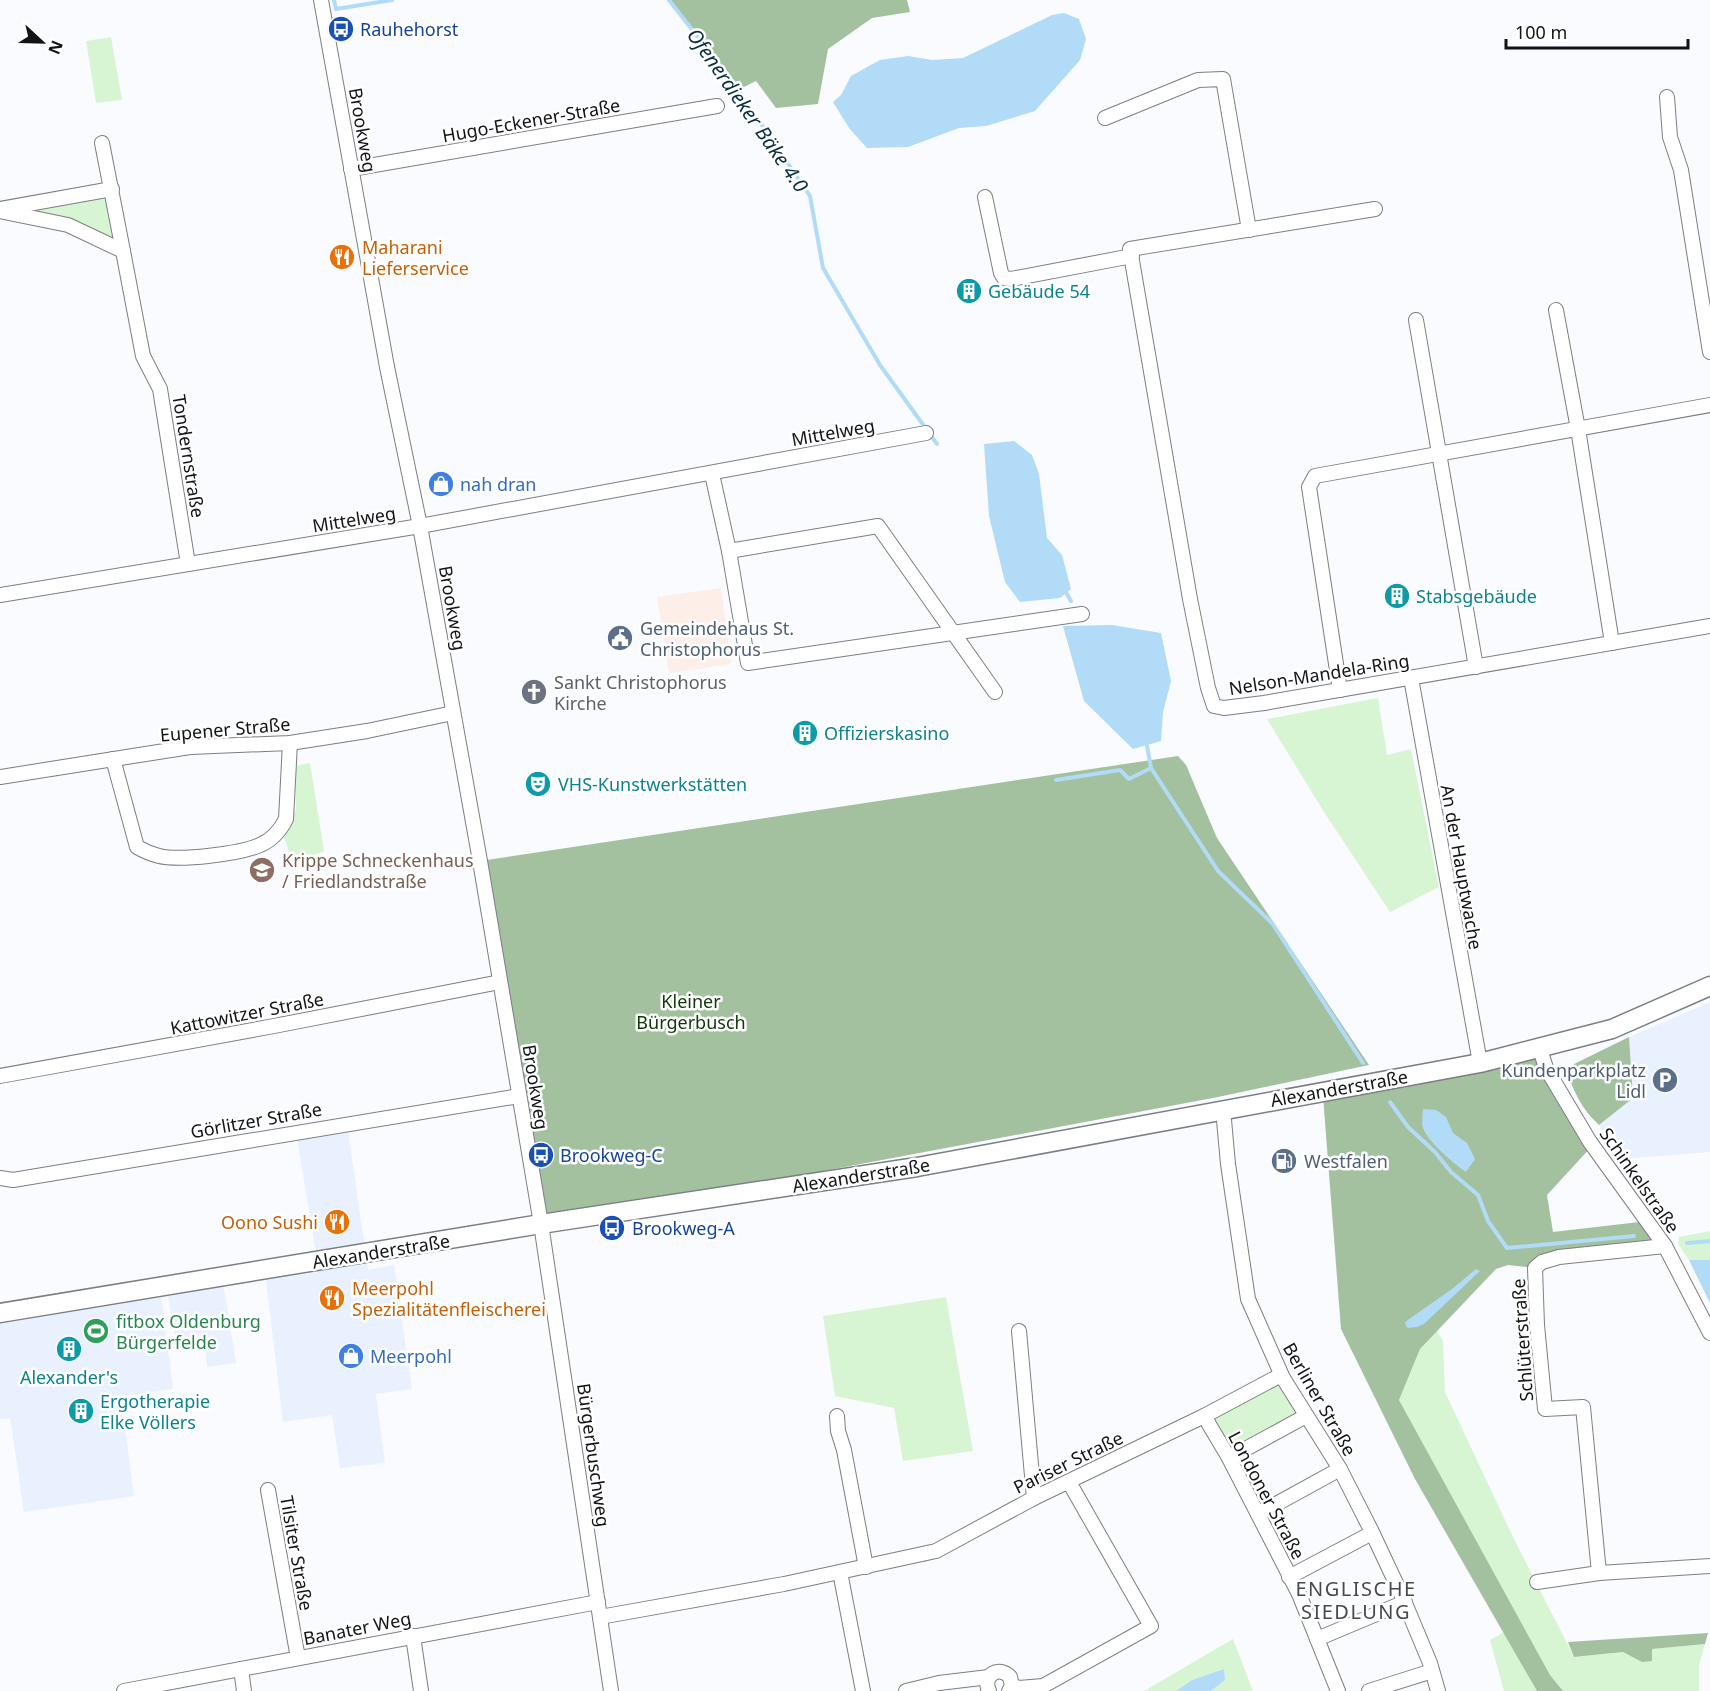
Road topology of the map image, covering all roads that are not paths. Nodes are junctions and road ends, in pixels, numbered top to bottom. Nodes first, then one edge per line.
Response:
1 (321, 0) edge
2 (1667, 97) dead end
3 (717, 106) dead end
4 (1105, 118) dead end
5 (102, 143) dead end
6 (351, 169) junction
7 (112, 189) junction
8 (985, 197) dead end
9 (1375, 209) dead end
10 (0, 210) edge
11 (1248, 230) junction
12 (123, 251) junction
13 (1131, 253) junction
14 (1556, 310) dead end
15 (1416, 320) dead end
16 (1710, 352) edge
17 (1710, 405) edge
18 (1578, 429) junction
19 (926, 433) dead end
20 (1440, 454) junction
21 (712, 474) junction
22 (420, 526) junction
23 (729, 551) junction
24 (188, 564) junction
25 (0, 595) edge
26 (1082, 614) dead end
27 (1710, 626) edge
28 (954, 633) junction
29 (1612, 643) junction
30 (1476, 667) junction
31 (1410, 678) junction
32 (1340, 690) junction
33 (995, 692) dead end
34 (453, 713) junction
35 (290, 742) junction
36 (113, 759) junction
37 (0, 777) edge
38 (500, 982) junction
39 (1710, 986) edge
40 (1540, 1049) junction
41 (1480, 1063) junction
42 (0, 1076) edge
43 (519, 1096) junction
44 (1223, 1109) junction
45 (0, 1178) edge
46 (541, 1224) junction
47 (1665, 1246) junction
48 (0, 1313) edge
49 (1019, 1331) dead end
50 (1710, 1333) edge
51 (1281, 1375) junction
52 (837, 1416) dead end
53 (1204, 1416) junction
54 (1306, 1416) junction
55 (1229, 1458) junction
56 (1340, 1469) junction
57 (1069, 1482) junction
58 (268, 1490) dead end
59 (1034, 1498) junction
60 (1258, 1514) junction
61 (1372, 1533) junction
62 (1710, 1566) edge
63 (866, 1568) junction
64 (840, 1572) junction
65 (1599, 1573) junction
66 (1289, 1577) junction
67 (1537, 1582) dead end
68 (598, 1602) junction
69 (1405, 1602) junction
70 (600, 1617) junction
71 (413, 1636) junction
72 (1317, 1639) junction
73 (298, 1659) junction
74 (241, 1669) junction
75 (1432, 1671) junction
76 (989, 1684) edge
77 (1011, 1688) edge
78 (124, 1691) edge
79 (244, 1691) edge
80 (421, 1691) edge
81 (611, 1691) edge
82 (863, 1691) edge
83 (906, 1691) edge
84 (1338, 1691) edge
85 (1369, 1691) edge
86 (1438, 1691) edge

1 - 6 street, Brookweg
2 - 16 street
3 - 6 street, Hugo-Eckener-Straße
4 - 11 street
5 - 7 street, Tondernstraße
6 - 22 street, Brookweg
7 - 10 street
7 - 12 street, Tondernstraße
8 - 13 street
9 - 11 street
10 - 12 street
11 - 13 street
12 - 24 street, Tondernstraße
13 - 32 street, Nelson-Mandela-Ring
14 - 18 street
15 - 20 street
17 - 18 street
18 - 20 street
18 - 29 street
19 - 21 street, Mittelweg
20 - 30 street
20 - 32 street
21 - 22 street, Mittelweg
21 - 23 street
22 - 24 street, Mittelweg
22 - 34 street, Brookweg
23 - 28 street
23 - 28 street
24 - 25 street, Mittelweg
26 - 28 street
27 - 29 street, Nelson-Mandela-Ring
28 - 33 street
29 - 30 street, Nelson-Mandela-Ring
30 - 31 street, Nelson-Mandela-Ring
31 - 32 street, Nelson-Mandela-Ring
31 - 41 street, An der Hauptwache
34 - 35 street, Eupener Straße
34 - 38 street, Brookweg
35 - 36 street, Eupener Straße
35 - 36 street
36 - 37 street, Eupener Straße
38 - 42 street, Kattowitzer Straße
38 - 43 street, Brookweg
39 - 40 main road, Alexanderstraße
40 - 41 main road, Alexanderstraße
40 - 47 street, Schinkelstraße
41 - 44 main road, Alexanderstraße
43 - 45 street, Görlitzer Straße
43 - 46 street, Brookweg
44 - 46 main road, Alexanderstraße
44 - 51 street, Berliner Straße
46 - 48 main road, Alexanderstraße
46 - 68 street, Bürgerbuschweg
47 - 50 street, Schinkelstraße
47 - 65 street, Schlüterstraße
49 - 59 street
51 - 53 street, Pariser Straße
51 - 54 street, Berliner Straße
52 - 63 street
53 - 55 street, Londoner Straße
53 - 57 street, Pariser Straße
54 - 55 street
54 - 56 street, Berliner Straße
55 - 60 street, Londoner Straße
56 - 60 street
56 - 61 street, Berliner Straße
57 - 59 street, Pariser Straße
57 - 77 street
58 - 73 street, Tilsiter Straße
59 - 63 street, Pariser Straße
60 - 66 street, Londoner Straße
61 - 66 street
61 - 69 street, Berliner Straße
62 - 65 street
63 - 64 street, Pariser Straße
64 - 70 street, Pariser Straße
64 - 82 street
65 - 67 street
66 - 72 street, Londoner Straße
68 - 70 street, Bürgerbuschweg
68 - 71 street, Banater Weg
69 - 72 street
69 - 75 street, Berliner Straße
70 - 81 street, Bürgerbuschweg
71 - 73 street, Banater Weg
71 - 80 street
72 - 84 street, Londoner Straße
73 - 74 street, Banater Weg
74 - 78 street, Banater Weg
74 - 79 street
75 - 85 street
75 - 86 street, Berliner Straße
76 - 77 street
76 - 83 street

